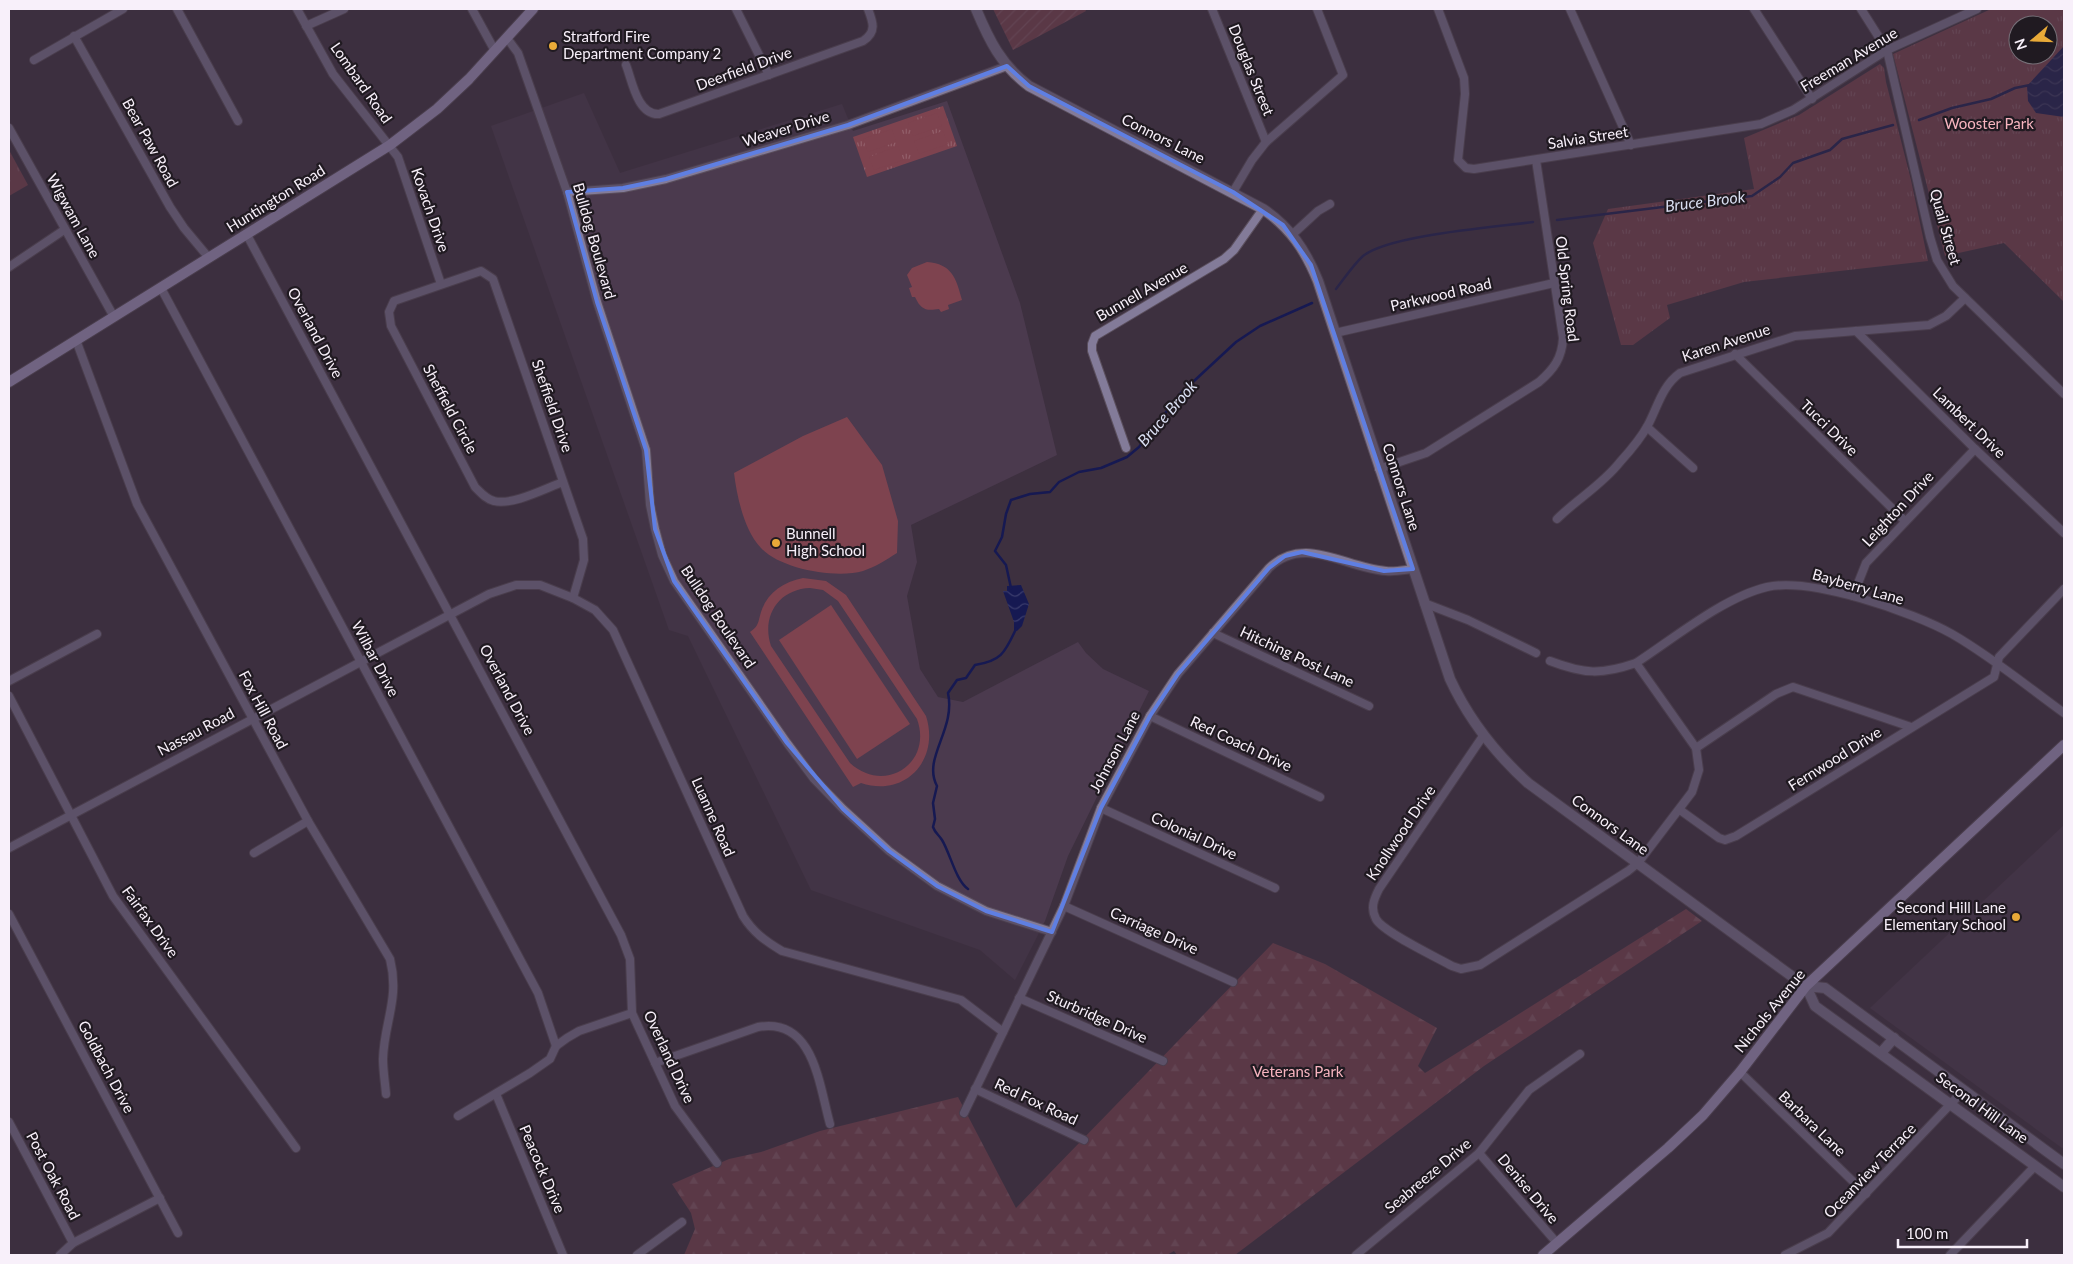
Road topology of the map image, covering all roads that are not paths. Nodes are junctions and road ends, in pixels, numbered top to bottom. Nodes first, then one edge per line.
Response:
1 (123, 9) edge
2 (177, 9) edge
3 (297, 9) edge
4 (344, 9) edge
5 (472, 9) edge
6 (533, 9) edge
7 (736, 9) edge
8 (868, 9) edge
9 (976, 9) edge
10 (1212, 9) edge
11 (1317, 9) edge
12 (1438, 9) edge
13 (1570, 9) edge
14 (1754, 9) edge
15 (1861, 9) edge
16 (1977, 9) edge
17 (306, 26) junction
18 (74, 36) junction
19 (506, 38) junction
20 (1887, 50) junction
21 (495, 51) junction
22 (34, 60) dead end
23 (626, 64) dead end
24 (1007, 66) junction
25 (769, 75) junction
26 (1812, 99) junction
27 (238, 122) dead end
28 (9, 128) edge
29 (1732, 130) joint
30 (1266, 142) junction
31 (390, 145) junction
32 (1631, 145) junction
33 (1536, 160) junction
34 (567, 192) junction
35 (1233, 192) junction
36 (1330, 204) dead end
37 (1263, 209) junction
38 (64, 230) junction
39 (1292, 234) junction
40 (247, 235) junction
41 (209, 258) junction
42 (9, 267) edge
43 (1554, 283) junction
44 (441, 284) junction
45 (161, 288) junction
46 (1965, 298) junction
47 (114, 317) junction
48 (1856, 331) junction
49 (1334, 333) junction
50 (76, 340) junction
51 (1735, 354) junction
52 (9, 382) edge
53 (2064, 394) edge
54 (1647, 427) junction
55 (1126, 448) dead end
56 (1975, 449) junction
57 (1693, 468) dead end
58 (1379, 469) junction
59 (563, 482) junction
60 (1557, 520) dead end
61 (1905, 521) junction
62 (2064, 533) edge
63 (1413, 569) junction
64 (2064, 589) edge
65 (1853, 596) junction
66 (573, 598) junction
67 (1424, 603) junction
68 (450, 614) junction
69 (1213, 633) junction
70 (97, 634) dead end
71 (1536, 653) dead end
72 (361, 661) junction
73 (1550, 661) dead end
74 (1636, 663) junction
75 (1997, 665) junction
76 (9, 681) edge
77 (9, 696) edge
78 (1369, 706) dead end
79 (2064, 714) edge
80 (1150, 716) junction
81 (251, 718) junction
82 (1911, 727) junction
83 (1483, 736) junction
84 (2064, 745) edge
85 (1696, 748) junction
86 (1320, 797) dead end
87 (1101, 808) junction
88 (1680, 810) junction
89 (71, 814) junction
90 (308, 821) junction
91 (9, 848) edge
92 (254, 852) dead end
93 (1638, 864) junction
94 (1275, 888) dead end
95 (1064, 906) junction
96 (9, 914) edge
97 (1052, 932) junction
98 (1233, 982) dead end
99 (1806, 986) junction
100 (1019, 998) junction
101 (632, 1013) junction
102 (1002, 1032) junction
103 (1894, 1038) junction
104 (556, 1046) junction
105 (1580, 1054) dead end
106 (1881, 1054) junction
107 (1163, 1061) dead end
108 (655, 1063) junction
109 (1740, 1072) junction
110 (975, 1089) junction
111 (1963, 1091) junction
112 (386, 1094) dead end
113 (496, 1094) junction
114 (1952, 1105) junction
115 (964, 1113) dead end
116 (458, 1116) dead end
117 (9, 1122) edge
118 (830, 1124) dead end
119 (1084, 1140) dead end
120 (296, 1148) dead end
121 (2045, 1149) junction
122 (1479, 1153) junction
123 (717, 1164) dead end
124 (2064, 1164) edge
125 (2035, 1166) junction
126 (2064, 1187) edge
127 (1866, 1194) junction
128 (160, 1198) junction
129 (682, 1222) dead end
130 (178, 1233) dead end
131 (73, 1243) junction
132 (1557, 1243) junction
133 (60, 1255) edge
134 (563, 1255) edge
135 (637, 1255) edge
136 (1356, 1255) edge
137 (1543, 1255) edge
138 (1785, 1255) edge
139 (1950, 1255) edge

1 - 18 street
2 - 27 street
3 - 17 street, Lombard Road
4 - 17 street
5 - 21 street
6 - 19 main road, Huntington Road
7 - 25 street
8 - 25 street, Deerfield Drive
9 - 24 street, Connors Lane
10 - 30 street, Douglas Street
11 - 30 street
12 - 33 street, Salvia Street
13 - 32 street
14 - 26 street
15 - 20 street, Quail Street
16 - 20 street, Freeman Avenue
17 - 31 street, Lombard Road
18 - 22 street
18 - 41 street, Bear Paw Road
19 - 21 main road, Huntington Road
19 - 34 street, Bulldog Boulevard
20 - 26 street, Freeman Avenue
20 - 46 street, Quail Street
21 - 31 main road, Huntington Road
23 - 25 street, Deerfield Drive
24 - 34 street, Weaver Drive
24 - 35 street, Connors Lane
26 - 29 street, Freeman Avenue
28 - 38 street, Wigwam Lane
29 - 32 street, Salvia Street
30 - 35 street
31 - 40 main road, Huntington Road
31 - 44 street, Kovach Drive
32 - 33 street, Salvia Street
33 - 43 street, Old Spring Road
34 - 97 street, Bulldog Boulevard
35 - 37 street, Connors Lane
36 - 39 street
37 - 39 street, Connors Lane
37 - 55 street, Bunnell Avenue
38 - 42 street
38 - 47 street, Wigwam Lane
39 - 49 street, Connors Lane
40 - 41 main road, Huntington Road
40 - 68 street, Overland Drive
41 - 45 main road, Huntington Road
43 - 49 street, Parkwood Road
43 - 58 street, Old Spring Road
44 - 59 street, Sheffield Drive
44 - 59 street, Sheffield Circle
45 - 47 main road, Huntington Road
45 - 72 street, Wilbar Drive
46 - 48 street, Karen Avenue
46 - 53 street, Quail Street
47 - 50 main road, Huntington Road
48 - 51 street, Karen Avenue
48 - 56 street, Lambert Drive
49 - 58 street, Connors Lane
50 - 52 main road, Huntington Road
50 - 81 street, Fox Hill Road
51 - 54 street, Karen Avenue
51 - 61 street, Tucci Drive
54 - 57 street
54 - 60 street, Karen Avenue
56 - 61 street, Leighton Drive
56 - 62 street, Lambert Drive
58 - 63 street, Connors Lane
59 - 66 street, Sheffield Drive
61 - 65 street, Leighton Drive
63 - 67 street, Connors Lane
63 - 69 street, Johnson Lane
64 - 75 street
65 - 74 street, Bayberry Lane
65 - 75 street, Bayberry Lane
66 - 68 street, Luanne Road
66 - 102 street, Luanne Road
67 - 71 street
67 - 83 street, Connors Lane
68 - 72 street, Nassau Road
68 - 101 street, Overland Drive
69 - 78 street, Hitching Post Lane
69 - 80 street, Johnson Lane
70 - 76 street
72 - 81 street, Nassau Road
72 - 104 street, Wilbar Drive
73 - 74 street, Bayberry Lane
74 - 85 street
75 - 79 street, Bayberry Lane
75 - 82 street, Fernwood Drive
77 - 89 street, Fairfax Drive
80 - 86 street, Red Coach Drive
80 - 87 street, Johnson Lane
81 - 89 street, Nassau Road
81 - 90 street, Fox Hill Road
82 - 85 street
82 - 88 street, Fernwood Drive
83 - 93 street, Connors Lane
83 - 93 street, Knollwood Drive
84 - 99 main road, Nichols Avenue
85 - 88 street, Knollwood Drive
87 - 94 street, Colonial Drive
87 - 95 street, Johnson Lane
88 - 93 street, Knollwood Drive
89 - 91 street, Nassau Road
89 - 120 street, Fairfax Drive
90 - 92 street
90 - 112 street, Fox Hill Road
93 - 99 street, Connors Lane
95 - 97 street, Johnson Lane
95 - 98 street, Carriage Drive
96 - 128 street, Goldbach Drive
97 - 100 street, Johnson Lane
99 - 103 street, Second Hill Lane
99 - 106 street, Second Hill Lane
99 - 109 main road, Nichols Avenue
100 - 102 street, Johnson Lane
100 - 107 street, Sturbridge Drive
101 - 104 street
101 - 108 street, Overland Drive
102 - 110 street, Johnson Lane
103 - 106 street
103 - 111 street, Second Hill Lane
104 - 113 street
105 - 122 street, Seabreeze Drive
106 - 114 street, Second Hill Lane
108 - 118 street
108 - 123 street, Overland Drive
109 - 127 street, Barbara Lane
109 - 132 main road, Nichols Avenue
110 - 115 street, Johnson Lane
110 - 119 street, Red Fox Road
111 - 114 street, Oceanview Terrace
111 - 121 street, Second Hill Lane
113 - 116 street
113 - 134 street, Peacock Drive
114 - 125 street, Second Hill Lane
114 - 127 street, Oceanview Terrace
117 - 131 street, Post Oak Road
121 - 124 street, Second Hill Lane
121 - 125 street
122 - 132 street, Denise Drive
122 - 136 street, Seabreeze Drive
125 - 126 street, Second Hill Lane
125 - 139 street
127 - 138 street, Oceanview Terrace
128 - 130 street, Goldbach Drive
128 - 131 street
129 - 135 street
131 - 133 street
132 - 137 main road, Nichols Avenue

